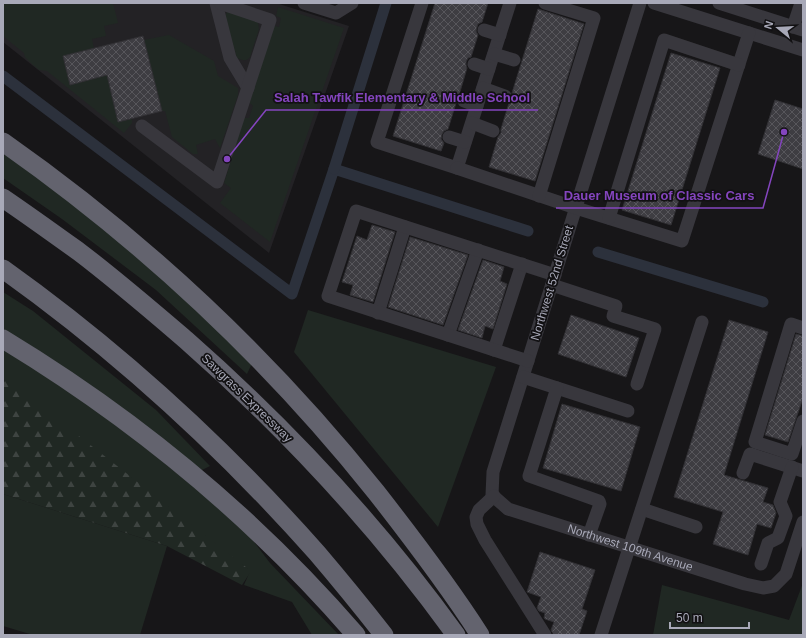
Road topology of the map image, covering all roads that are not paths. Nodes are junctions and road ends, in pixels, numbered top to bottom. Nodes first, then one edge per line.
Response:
1 (216, 3) edge
2 (220, 3) edge
3 (304, 3) edge
4 (352, 3) edge
5 (422, 3) edge
6 (510, 3) edge
7 (545, 3) edge
8 (640, 3) edge
9 (654, 3) edge
10 (718, 3) edge
11 (801, 6) edge
12 (798, 29) edge
13 (484, 30) dead end
14 (749, 33) junction
15 (500, 35) junction
16 (803, 50) edge
17 (494, 54) junction
18 (514, 60) dead end
19 (474, 64) dead end
20 (738, 65) junction
21 (489, 69) junction
22 (248, 88) junction
23 (483, 88) junction
24 (505, 96) dead end
25 (464, 101) dead end
26 (477, 106) junction
27 (472, 123) junction
28 (142, 126) dead end
29 (492, 130) dead end
30 (449, 137) dead end
31 (3, 142) edge
32 (465, 142) junction
33 (457, 168) junction
34 (539, 196) junction
35 (3, 198) edge
36 (576, 208) junction
37 (609, 218) junction
38 (405, 227) junction
39 (478, 250) junction
40 (522, 264) junction
41 (3, 270) edge
42 (553, 280) junction
43 (378, 312) junction
44 (702, 322) dead end
45 (803, 328) edge
46 (448, 335) junction
47 (3, 339) edge
48 (494, 350) junction
49 (528, 361) junction
50 (523, 377) junction
51 (637, 384) dead end
52 (556, 388) junction
53 (628, 411) dead end
54 (803, 421) edge
55 (797, 469) edge
56 (743, 473) dead end
57 (493, 496) junction
58 (642, 509) junction
59 (803, 522) edge
60 (696, 527) dead end
61 (590, 535) junction
62 (629, 547) junction
63 (761, 564) dead end
64 (356, 635) edge
65 (384, 635) edge
66 (456, 635) edge
67 (480, 635) edge
68 (546, 635) edge
69 (601, 635) edge

1 - 22 street
2 - 22 street
3 - 4 street
5 - 33 street
6 - 15 street
7 - 34 street
8 - 36 street, Northwest 52nd Street
9 - 14 street
10 - 12 street
11 - 12 street
13 - 15 street
14 - 16 street
14 - 20 street
15 - 17 street
17 - 18 street
17 - 21 street
19 - 21 street
20 - 37 street
20 - 37 street
21 - 23 street
22 - 28 street
23 - 24 street
23 - 26 street
25 - 26 street
26 - 27 street
27 - 29 street
27 - 32 street
30 - 32 street
31 - 67 highway
32 - 33 street
33 - 34 street
34 - 36 street
35 - 66 highway, Sawgrass Expressway
36 - 37 street
36 - 42 street, Northwest 52nd Street
38 - 39 street
38 - 43 street
38 - 43 street
39 - 40 street
39 - 46 street
40 - 42 street
40 - 48 street
41 - 65 highway
42 - 49 street, Northwest 52nd Street
42 - 51 street
43 - 46 street
44 - 58 street
45 - 54 street
46 - 48 street
47 - 64 highway
48 - 49 street
49 - 50 street, Northwest 52nd Street
50 - 52 street
50 - 57 street, Northwest 52nd Street
52 - 53 street
52 - 61 street
55 - 56 street
55 - 63 street
57 - 61 street, Northwest 109th Avenue
57 - 68 street
58 - 60 street
58 - 62 street
59 - 62 street, Northwest 109th Avenue
61 - 62 street, Northwest 109th Avenue
62 - 69 street

